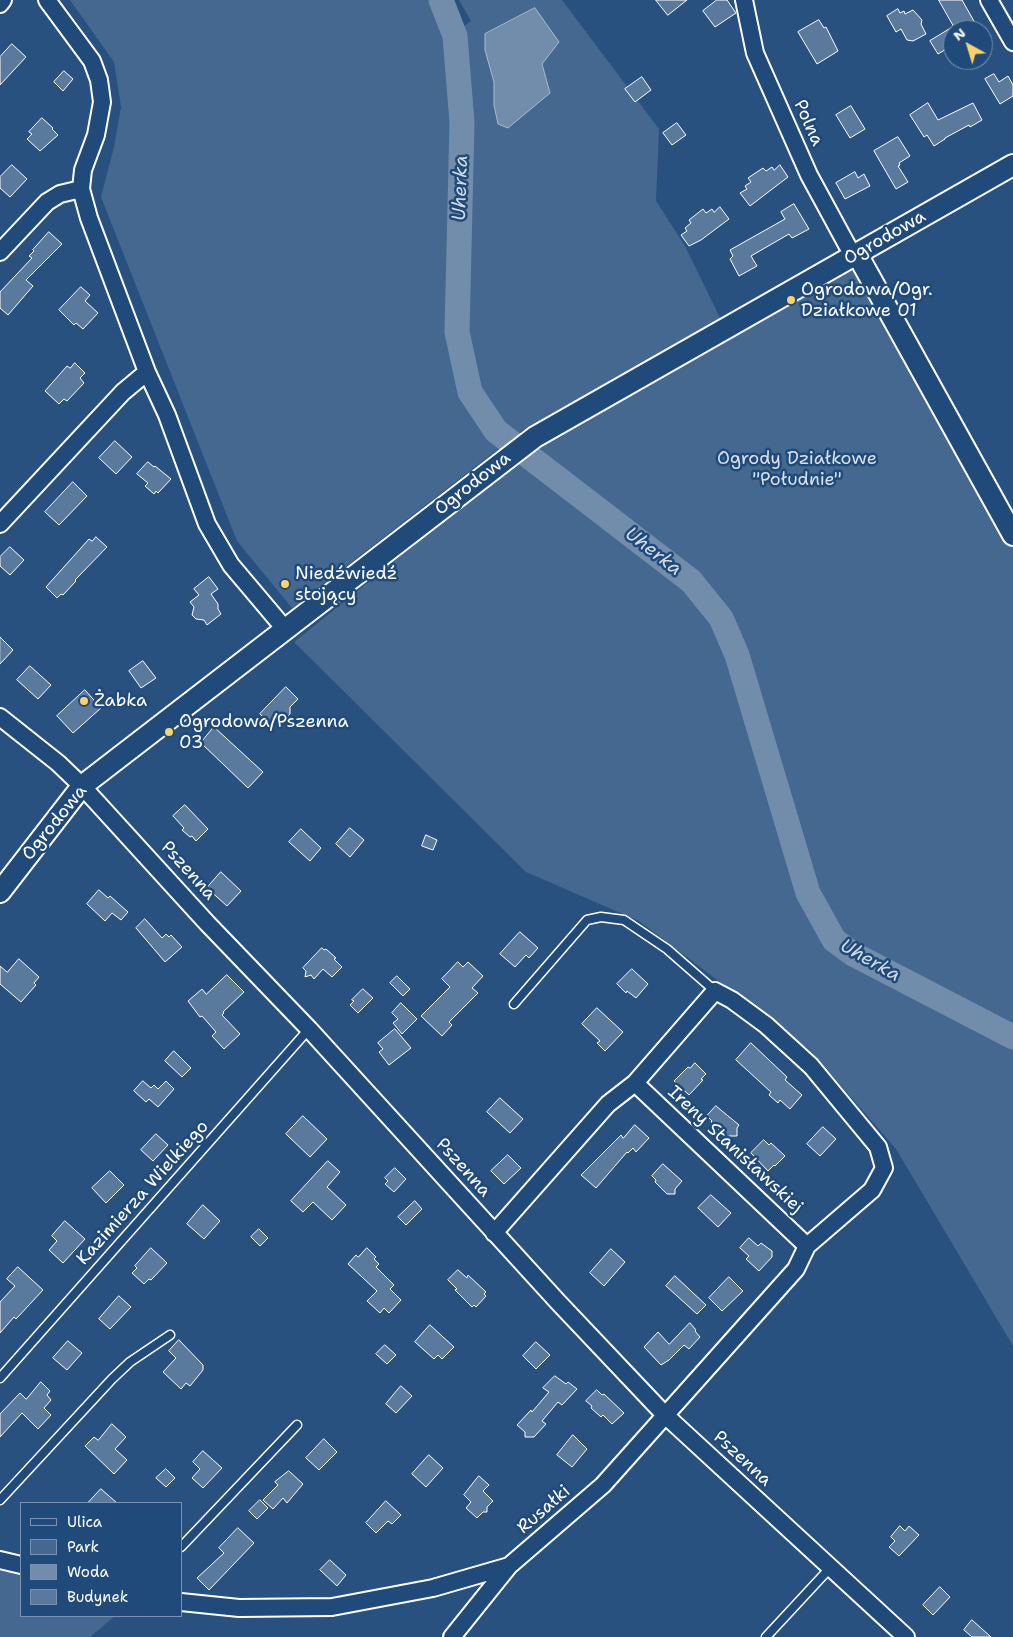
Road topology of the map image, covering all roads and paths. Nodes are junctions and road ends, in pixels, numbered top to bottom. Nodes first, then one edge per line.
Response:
1 (3, 0) edge
2 (47, 0) edge
3 (744, 0) edge
4 (989, 0) edge
5 (0, 4) edge
6 (1013, 42) edge
7 (1013, 165) edge
8 (81, 189) junction
9 (0, 252) edge
10 (855, 255) junction
11 (147, 372) junction
12 (0, 524) edge
13 (1013, 535) edge
14 (285, 629) junction
15 (0, 717) edge
16 (82, 786) junction
17 (0, 892) edge
18 (715, 991) junction
19 (514, 1004) dead end
20 (309, 1029) junction
21 (635, 1083) junction
22 (494, 1233) junction
23 (807, 1246) junction
24 (170, 1335) dead end
25 (0, 1378) edge
26 (665, 1415) junction
27 (298, 1426) dead end
28 (0, 1500) edge
29 (182, 1546) edge
30 (0, 1560) edge
31 (20, 1565) edge
32 (509, 1566) junction
33 (830, 1568) junction
34 (182, 1602) edge
35 (452, 1637) edge
36 (766, 1637) edge
37 (906, 1637) edge

1 - 5 street
2 - 8 street
3 - 10 street, Polna
4 - 6 street
7 - 10 street, Ogrodowa
8 - 9 street
8 - 11 street
10 - 13 street
10 - 14 street, Ogrodowa
11 - 12 street
11 - 14 street
14 - 16 street, Ogrodowa
15 - 16 street, Pszenna
16 - 17 street, Ogrodowa
16 - 20 street, Pszenna
18 - 19 lane
18 - 21 street
18 - 23 street
20 - 22 street, Pszenna
20 - 25 lane, Kazimierza Wielkiego
21 - 22 street
21 - 23 street, Ireny Stanisławskiej
22 - 26 street, Pszenna
23 - 26 street, Rusałki
24 - 28 lane
26 - 32 street, Rusałki
26 - 33 street, Pszenna
27 - 29 lane
30 - 31 street
32 - 34 street
32 - 35 street, Rusałki
33 - 36 lane
33 - 37 street, Pszenna

